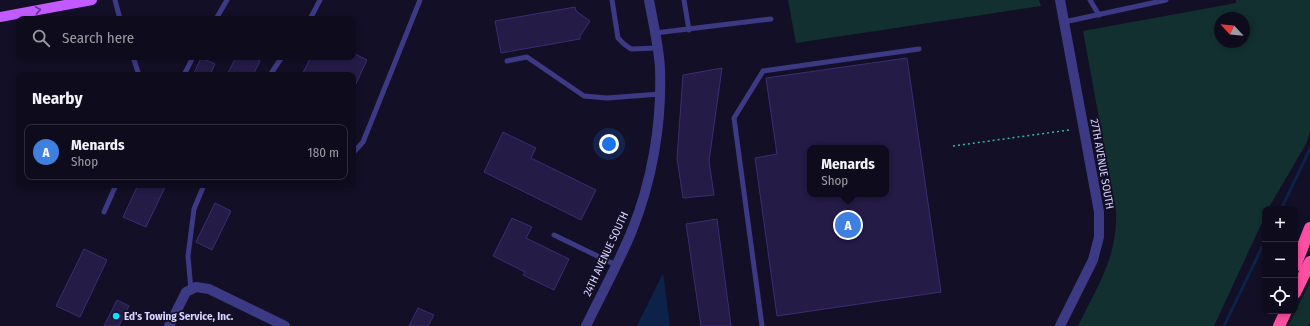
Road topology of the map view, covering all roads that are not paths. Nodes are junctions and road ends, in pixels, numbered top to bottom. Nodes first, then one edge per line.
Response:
1 (92, 0) edge
2 (115, 0) edge
3 (227, 0) edge
4 (320, 0) edge
5 (420, 0) edge
6 (612, 0) edge
7 (649, 0) edge
8 (684, 0) edge
9 (1060, 0) edge
10 (1090, 0) edge
11 (1166, 0) edge
12 (1099, 15) junction
13 (119, 16) edge
14 (218, 16) edge
15 (312, 16) edge
16 (0, 17) edge
17 (771, 19) dead end
18 (1064, 22) junction
19 (689, 30) junction
20 (655, 33) junction
21 (657, 48) junction
22 (919, 49) dead end
23 (134, 60) edge
24 (192, 60) edge
25 (280, 60) edge
26 (507, 61) dead end
27 (138, 72) edge
28 (186, 72) edge
29 (272, 72) edge
30 (660, 94) junction
31 (356, 150) edge
32 (115, 188) edge
33 (203, 188) edge
34 (104, 212) dead end
35 (1310, 228) edge
36 (554, 235) dead end
37 (1298, 258) edge
38 (1310, 262) edge
39 (616, 264) junction
40 (1298, 286) edge
41 (193, 289) junction
42 (1277, 314) edge
43 (1285, 314) edge
44 (169, 326) edge
45 (285, 326) edge
46 (586, 326) edge
47 (762, 326) edge
48 (1060, 326) edge
49 (1272, 326) edge
50 (1279, 326) edge

16 -> 1 main road
2 - 13 lane
3 - 14 lane
4 - 15 lane
5 - 31 lane
6 - 21 lane
7 - 20 street, 24TH AVENUE SOUTH
8 - 19 lane
9 - 18 street, 27TH AVENUE SOUTH
10 - 12 lane
11 - 12 lane
12 - 18 lane
17 - 19 lane
18 - 48 street, 27TH AVENUE SOUTH
19 - 20 lane
20 - 21 street, 24TH AVENUE SOUTH
21 - 30 street, 24TH AVENUE SOUTH
22 - 47 lane
23 - 27 lane
24 - 28 lane
25 - 29 lane
26 - 30 lane
30 - 39 street, 24TH AVENUE SOUTH
32 - 34 lane
33 - 41 lane
35 - 37 highway
36 - 39 lane
38 - 40 highway
39 - 46 street, 24TH AVENUE SOUTH
41 - 44 street
41 - 45 street
42 - 49 highway
43 - 50 highway

